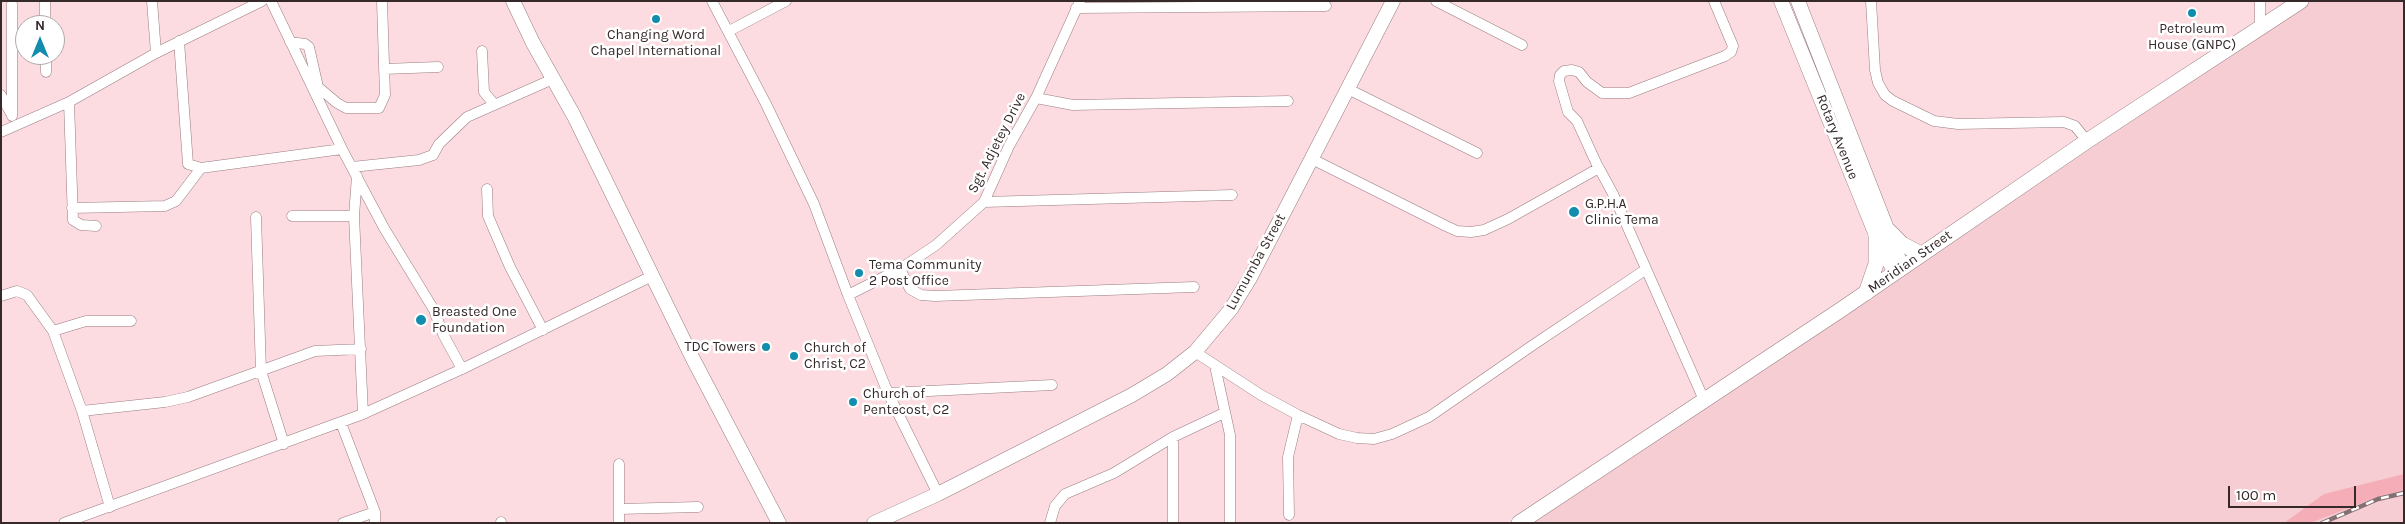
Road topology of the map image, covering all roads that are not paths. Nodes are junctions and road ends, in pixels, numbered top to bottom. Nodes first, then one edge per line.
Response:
1 (45, 1) edge
2 (152, 1) edge
3 (262, 1) edge
4 (271, 1) edge
5 (382, 1) edge
6 (513, 1) edge
7 (712, 1) edge
8 (786, 1) edge
9 (1393, 1) edge
10 (1436, 1) edge
11 (1714, 1) edge
12 (1782, 1) edge
13 (1798, 1) edge
14 (1871, 1) edge
15 (2260, 1) edge
16 (2302, 1) edge
17 (12, 4) dead end
18 (1078, 5) edge
19 (1326, 6) dead end
20 (45, 15) edge
21 (2260, 29) junction
22 (729, 31) junction
23 (179, 41) junction
24 (290, 42) junction
25 (1522, 45) dead end
26 (482, 51) dead end
27 (156, 53) junction
28 (46, 65) edge
29 (438, 67) dead end
30 (384, 69) junction
31 (46, 72) dead end
32 (553, 80) junction
33 (1348, 89) junction
34 (1, 95) edge
35 (1036, 98) junction
36 (1288, 101) dead end
37 (70, 102) junction
38 (494, 104) junction
39 (14, 120) junction
40 (1, 132) edge
41 (2087, 141) junction
42 (342, 149) junction
43 (1477, 153) dead end
44 (1312, 159) junction
45 (1598, 167) junction
46 (201, 168) junction
47 (354, 171) junction
48 (487, 189) dead end
49 (1232, 195) dead end
50 (984, 202) junction
51 (72, 208) junction
52 (292, 216) dead end
53 (354, 216) junction
54 (256, 217) dead end
55 (96, 226) dead end
56 (1883, 233) junction
57 (1921, 254) junction
58 (900, 269) junction
59 (1898, 269) junction
60 (1645, 270) junction
61 (652, 276) junction
62 (1194, 287) dead end
63 (1866, 293) junction
64 (848, 295) junction
65 (1, 296) edge
66 (131, 321) dead end
67 (543, 330) junction
68 (53, 331) junction
69 (361, 350) junction
70 (1195, 352) junction
71 (1215, 366) junction
72 (462, 369) junction
73 (261, 371) junction
74 (1052, 385) dead end
75 (888, 393) junction
76 (1704, 400) junction
77 (82, 411) junction
78 (1224, 413) junction
79 (363, 414) junction
80 (1298, 416) junction
81 (341, 423) junction
82 (1173, 436) junction
83 (284, 444) junction
84 (619, 464) dead end
85 (938, 494) junction
86 (110, 507) junction
87 (698, 507) dead end
88 (619, 509) junction
89 (1289, 515) dead end
90 (375, 518) edge
91 (64, 523) edge
92 (343, 523) edge
93 (619, 523) edge
94 (779, 523) edge
95 (874, 523) edge
96 (1050, 523) edge
97 (1173, 523) edge
98 (1230, 523) edge
99 (1519, 523) edge

1 - 20 street
2 - 27 street
3 - 23 street
4 - 24 street
5 - 30 street
6 - 32 main road
7 - 22 street
8 - 22 street
9 - 33 main road, Lumumba Street
10 - 25 street
11 - 45 street
12 - 56 main road, Rotary Avenue
13 - 56 main road, Rotary Avenue
14 - 41 street
15 - 21 street
16 - 21 main road, Meridian Street
17 - 39 street
18 - 19 street
18 - 35 street, Sgt. Adjetey Drive
21 - 41 main road, Meridian Street
22 - 64 street
23 - 27 street
23 - 46 street
24 - 30 street
24 - 42 street
26 - 38 street
27 - 37 street
28 - 31 street
29 - 30 street
32 - 38 street
32 - 61 main road
33 - 43 street
33 - 44 main road, Lumumba Street
34 - 39 street
35 - 36 street
35 - 50 street, Sgt. Adjetey Drive
37 - 39 street
37 - 51 street
38 - 47 street
39 - 40 street
41 - 57 main road, Meridian Street
42 - 46 street
42 - 47 street
44 - 45 street
44 - 70 main road, Lumumba Street
45 - 60 street
46 - 51 street
47 - 53 street
47 - 72 street
48 - 67 street
49 - 50 street
50 - 58 street, Sgt. Adjetey Drive
51 - 55 street
52 - 53 street
53 - 69 street
54 - 73 street
56 - 57 main road
56 - 59 main road, Rotary Avenue
56 - 63 main road
57 - 59 main road, Meridian Street
58 - 62 street
58 - 64 street, Sgt. Adjetey Drive
59 - 63 main road, Meridian Street
60 - 76 street
60 - 80 street
61 - 67 street
61 - 94 main road
63 - 76 main road, Meridian Street
64 - 75 street
65 - 68 street
66 - 68 street
67 - 72 street
68 - 77 street
69 - 73 street
69 - 79 street
70 - 71 street
70 - 85 main road, Lumumba Street
71 - 78 street
71 - 80 street
72 - 79 street
73 - 77 street
73 - 83 street
74 - 75 street
75 - 85 street
76 - 99 main road, Meridian Street
77 - 86 street
78 - 82 street
78 - 98 street
79 - 81 street
80 - 89 street
81 - 83 street
81 - 90 street
82 - 96 street
82 - 97 street
83 - 86 street
84 - 88 street
85 - 95 main road, Lumumba Street
86 - 91 street
87 - 88 street
88 - 93 street
90 - 92 street

